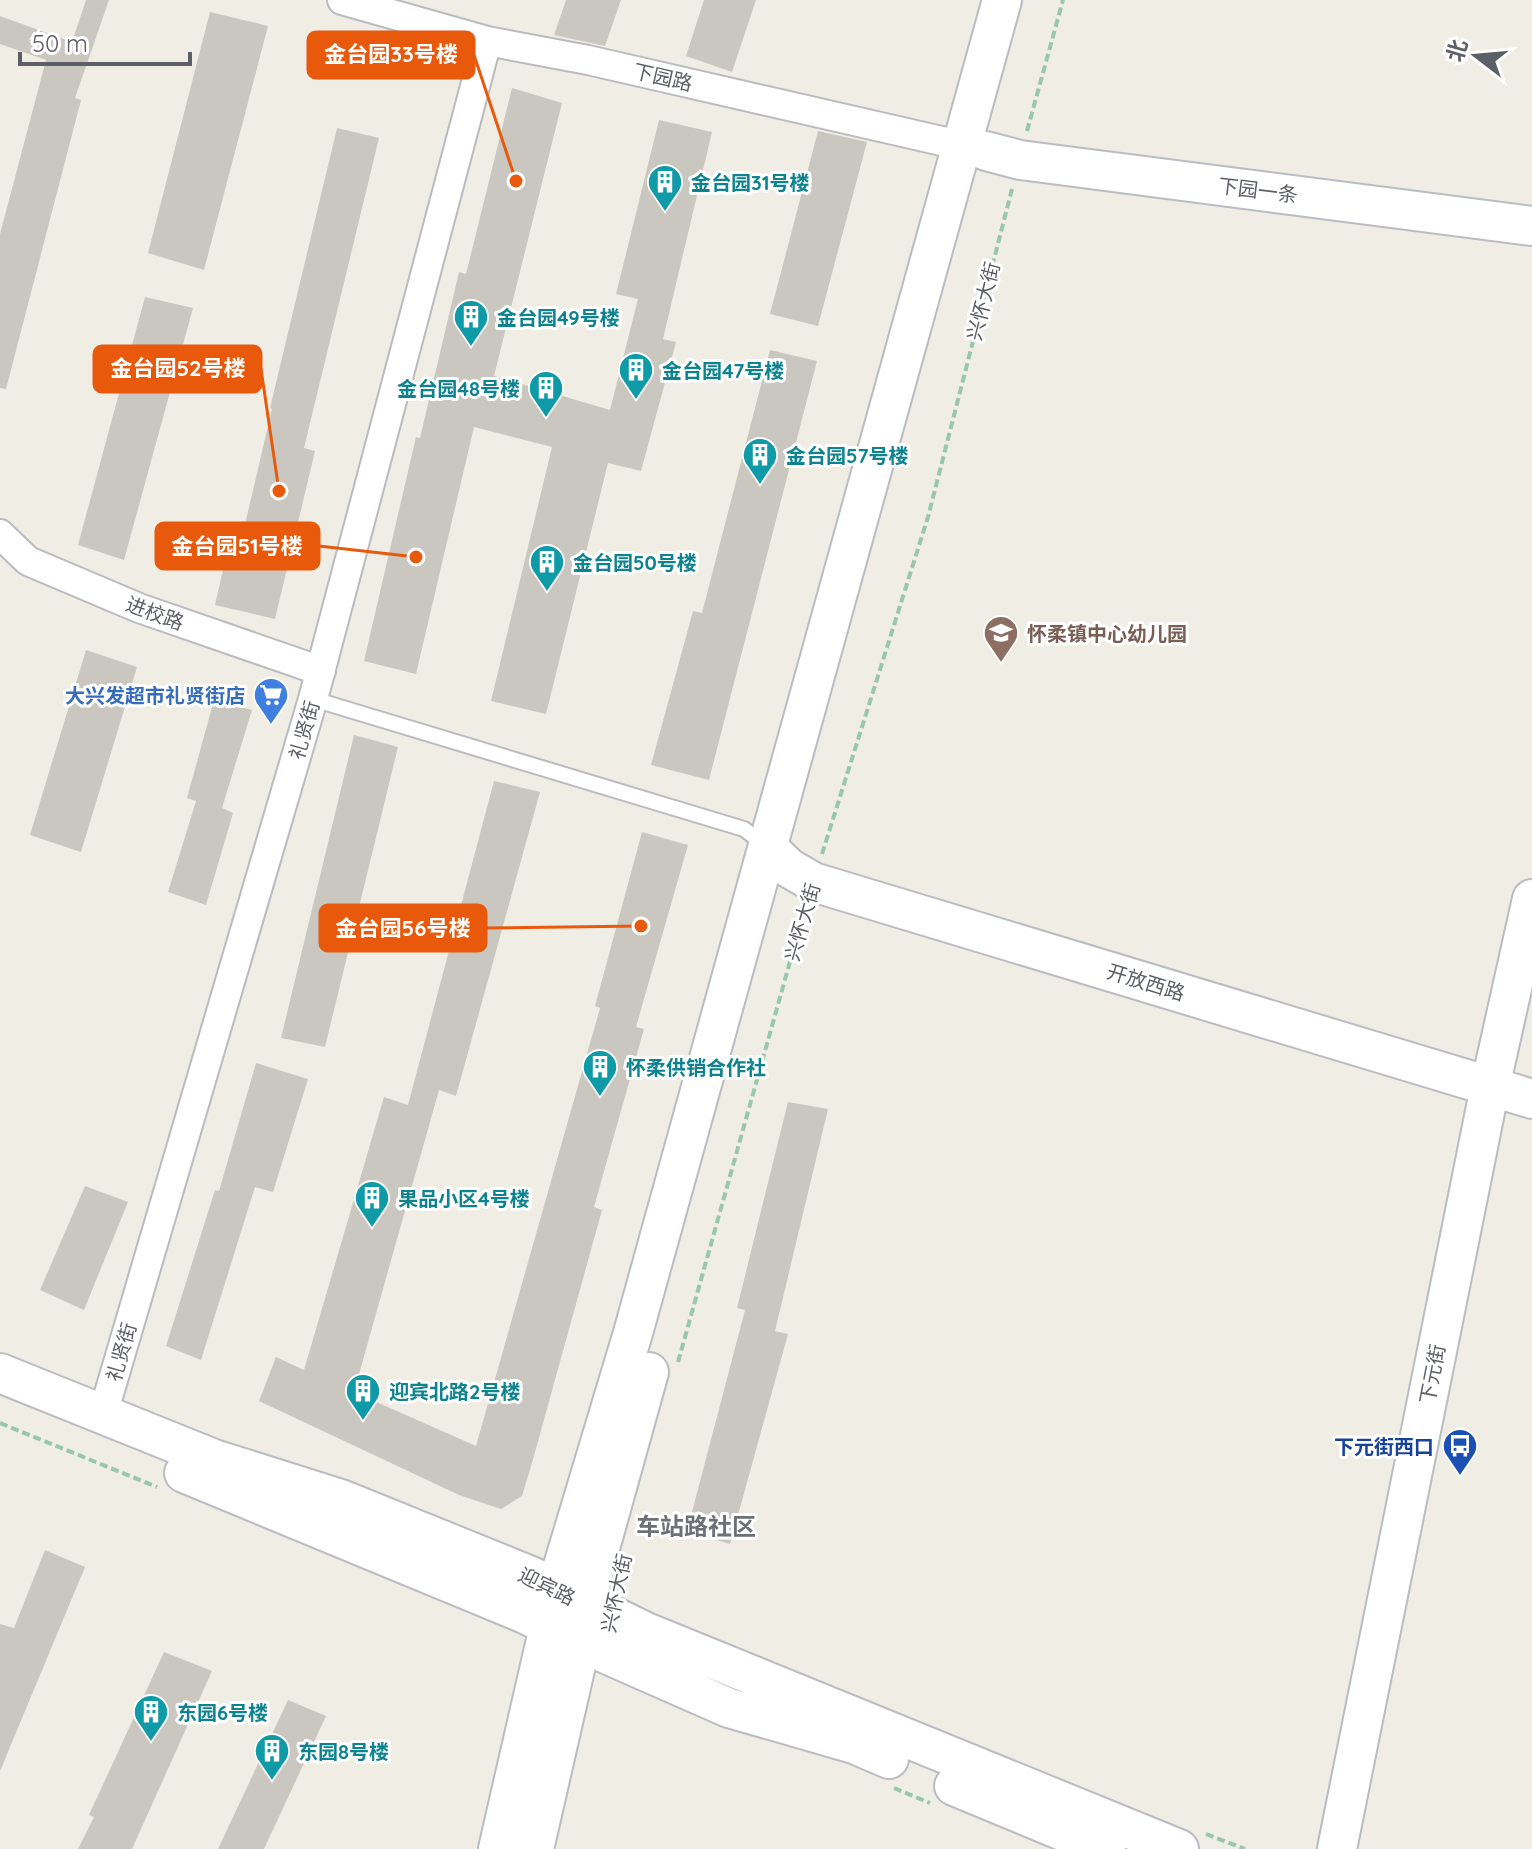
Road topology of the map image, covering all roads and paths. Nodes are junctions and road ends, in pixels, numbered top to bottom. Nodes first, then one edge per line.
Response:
1 (342, 0) edge
2 (1002, 0) edge
3 (1026, 0) edge
4 (1063, 0) edge
5 (487, 41) junction
6 (989, 152) junction
7 (1532, 226) edge
8 (0, 534) edge
9 (321, 671) junction
10 (313, 699) junction
11 (790, 866) junction
12 (1532, 899) edge
13 (1532, 1020) edge
14 (1513, 1094) edge
15 (0, 1373) edge
16 (674, 1373) dead end
17 (0, 1399) edge
18 (103, 1414) junction
19 (569, 1615) junction
20 (498, 1849) edge
21 (534, 1849) edge
22 (1106, 1849) edge
23 (1179, 1849) edge
24 (1337, 1849) edge
25 (1364, 1849) edge

1 - 5 street, 下园路
2 - 6 main road, 兴怀大街
3 - 6 main road, 兴怀大街
4 - 6 path, 兴怀大街
5 - 6 street, 下园路
5 - 9 street, 礼贤街
6 - 7 main road, 下园一条
6 - 11 main road, 兴怀大街
6 - 11 path, 兴怀大街
8 - 9 street, 进校路
9 - 10 street, 礼贤街
10 - 11 lane
10 - 18 street, 礼贤街
11 - 14 main road, 开放西路
11 - 16 path, 兴怀大街
11 - 19 main road, 兴怀大街
12 - 14 main road, 下元街
13 - 14 main road, 下元街
14 - 24 main road, 下元街
14 - 25 main road, 下元街
15 - 18 main road, 迎宾路
17 - 19 main road, 迎宾路
18 - 19 main road, 迎宾路
19 - 20 main road, 兴怀大街
19 - 21 main road, 兴怀大街
19 - 22 main road, 迎宾路
19 - 23 main road, 迎宾路

